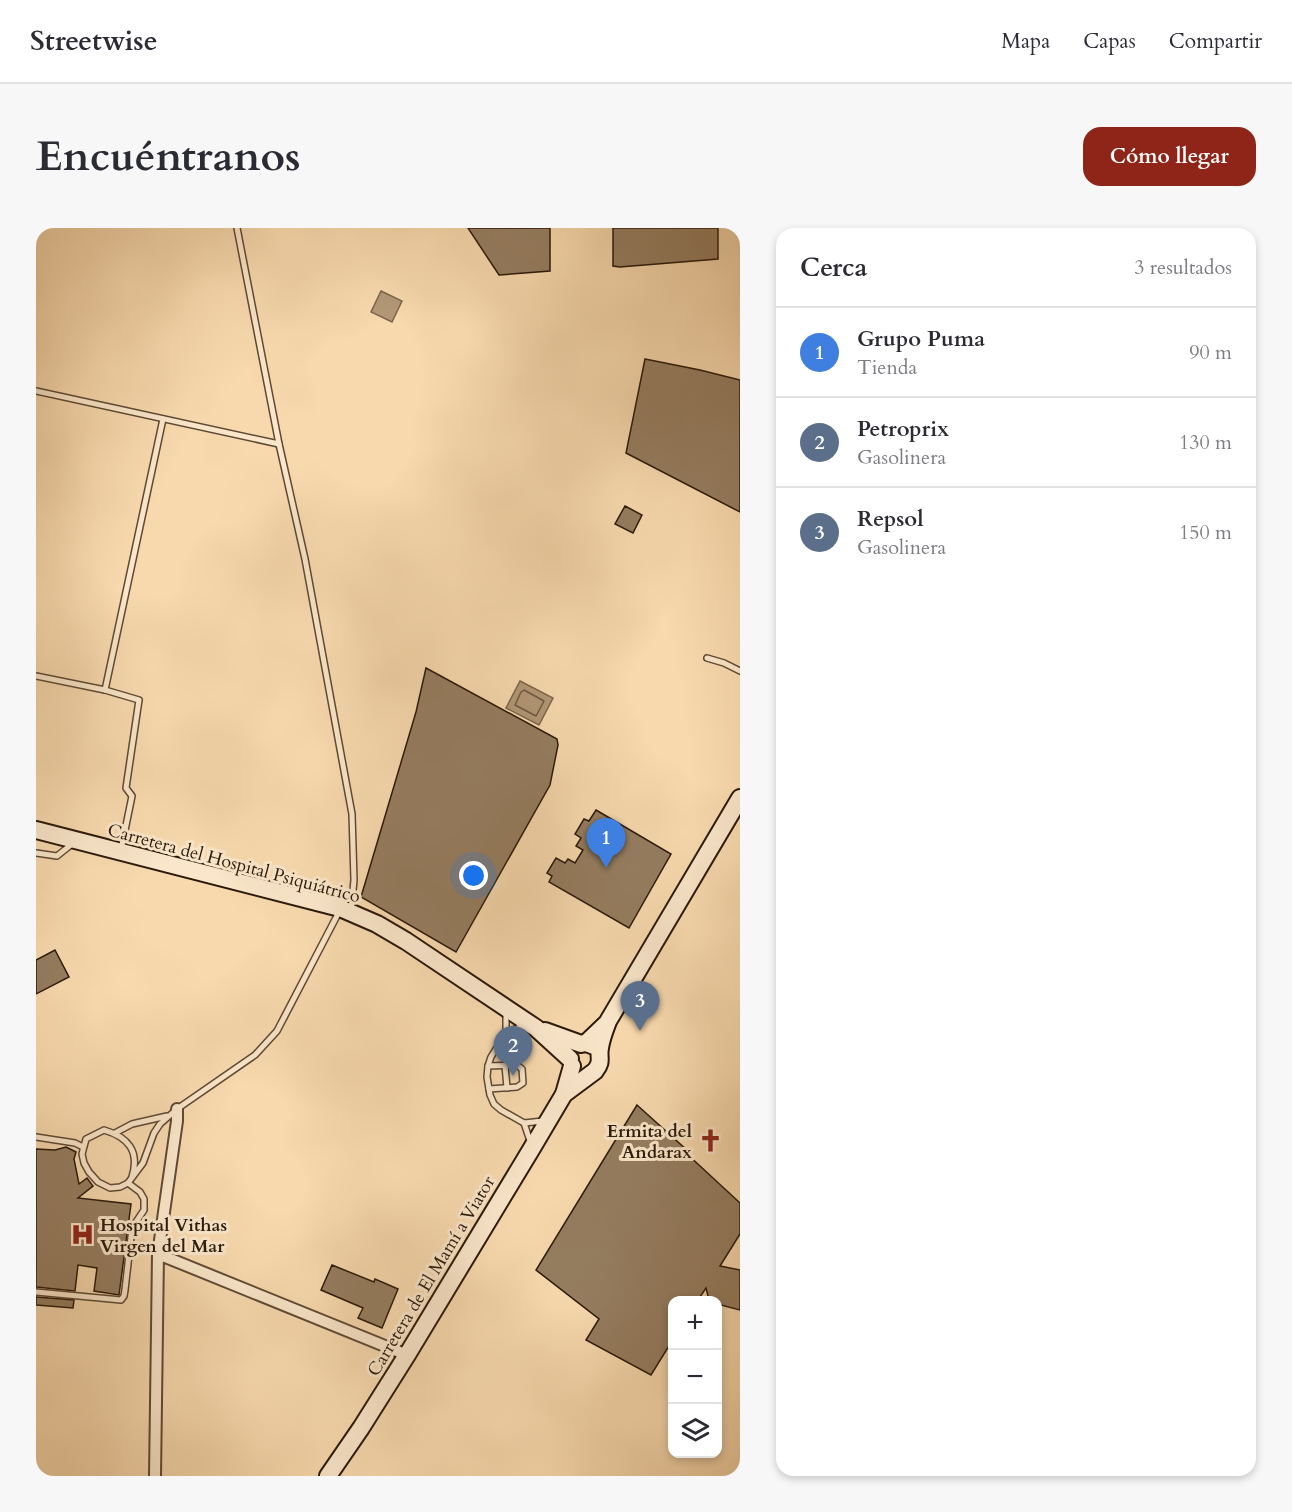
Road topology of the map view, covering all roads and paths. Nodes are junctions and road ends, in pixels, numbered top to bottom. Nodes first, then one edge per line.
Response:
1 (237, 228) edge
2 (36, 391) edge
3 (163, 419) junction
4 (279, 444) junction
5 (707, 658) dead end
6 (740, 671) edge
7 (36, 676) edge
8 (105, 690) junction
9 (740, 798) edge
10 (36, 830) edge
11 (77, 840) junction
12 (121, 851) junction
13 (36, 853) edge
14 (346, 910) junction
15 (506, 1008) junction
16 (532, 1025) junction
17 (506, 1033) junction
18 (589, 1046) junction
19 (571, 1063) junction
20 (505, 1065) junction
21 (488, 1066) junction
22 (590, 1073) junction
23 (507, 1088) junction
24 (489, 1089) junction
25 (564, 1094) junction
26 (174, 1112) junction
27 (548, 1120) junction
28 (524, 1123) junction
29 (115, 1133) junction
30 (36, 1137) edge
31 (83, 1147) junction
32 (532, 1148) junction
33 (132, 1177) junction
34 (128, 1183) junction
35 (158, 1254) junction
36 (36, 1292) edge
37 (407, 1355) junction
38 (155, 1476) edge
39 (328, 1476) edge

1 - 4 lane
2 - 3 lane
3 - 4 lane
3 - 8 lane
4 - 14 lane
5 - 6 lane
7 - 8 lane
8 - 12 lane
9 - 18 street
10 - 11 street, Carretera del Hospital Psiquiátrico
11 - 12 street, Carretera del Hospital Psiquiátrico
11 - 13 lane
12 - 14 street, Carretera del Hospital Psiquiátrico
14 - 15 street, Carretera del Hospital Psiquiátrico
14 - 26 lane
15 - 16 street, Carretera del Hospital Psiquiátrico
15 - 17 lane
16 - 17 lane
16 - 18 street
16 - 19 street
17 - 21 lane
18 - 19 street
18 - 22 street
19 - 22 street
19 - 25 street
20 - 21 lane
20 - 23 lane
20 - 23 lane
21 - 24 lane
22 - 25 street
23 - 24 lane
24 - 28 lane
25 - 27 street, Carretera de El Mamí a Viator
26 - 29 lane
26 - 33 lane
26 - 35 street
27 - 28 lane
27 - 32 street, Carretera de El Mamí a Viator
28 - 32 lane
29 - 31 lane
29 - 33 lane
30 - 31 lane
31 - 34 lane
32 - 37 street, Carretera de El Mamí a Viator
33 - 34 lane
34 - 36 lane
35 - 37 street
35 - 38 street
37 - 39 street, Carretera de El Mamí a Viator

